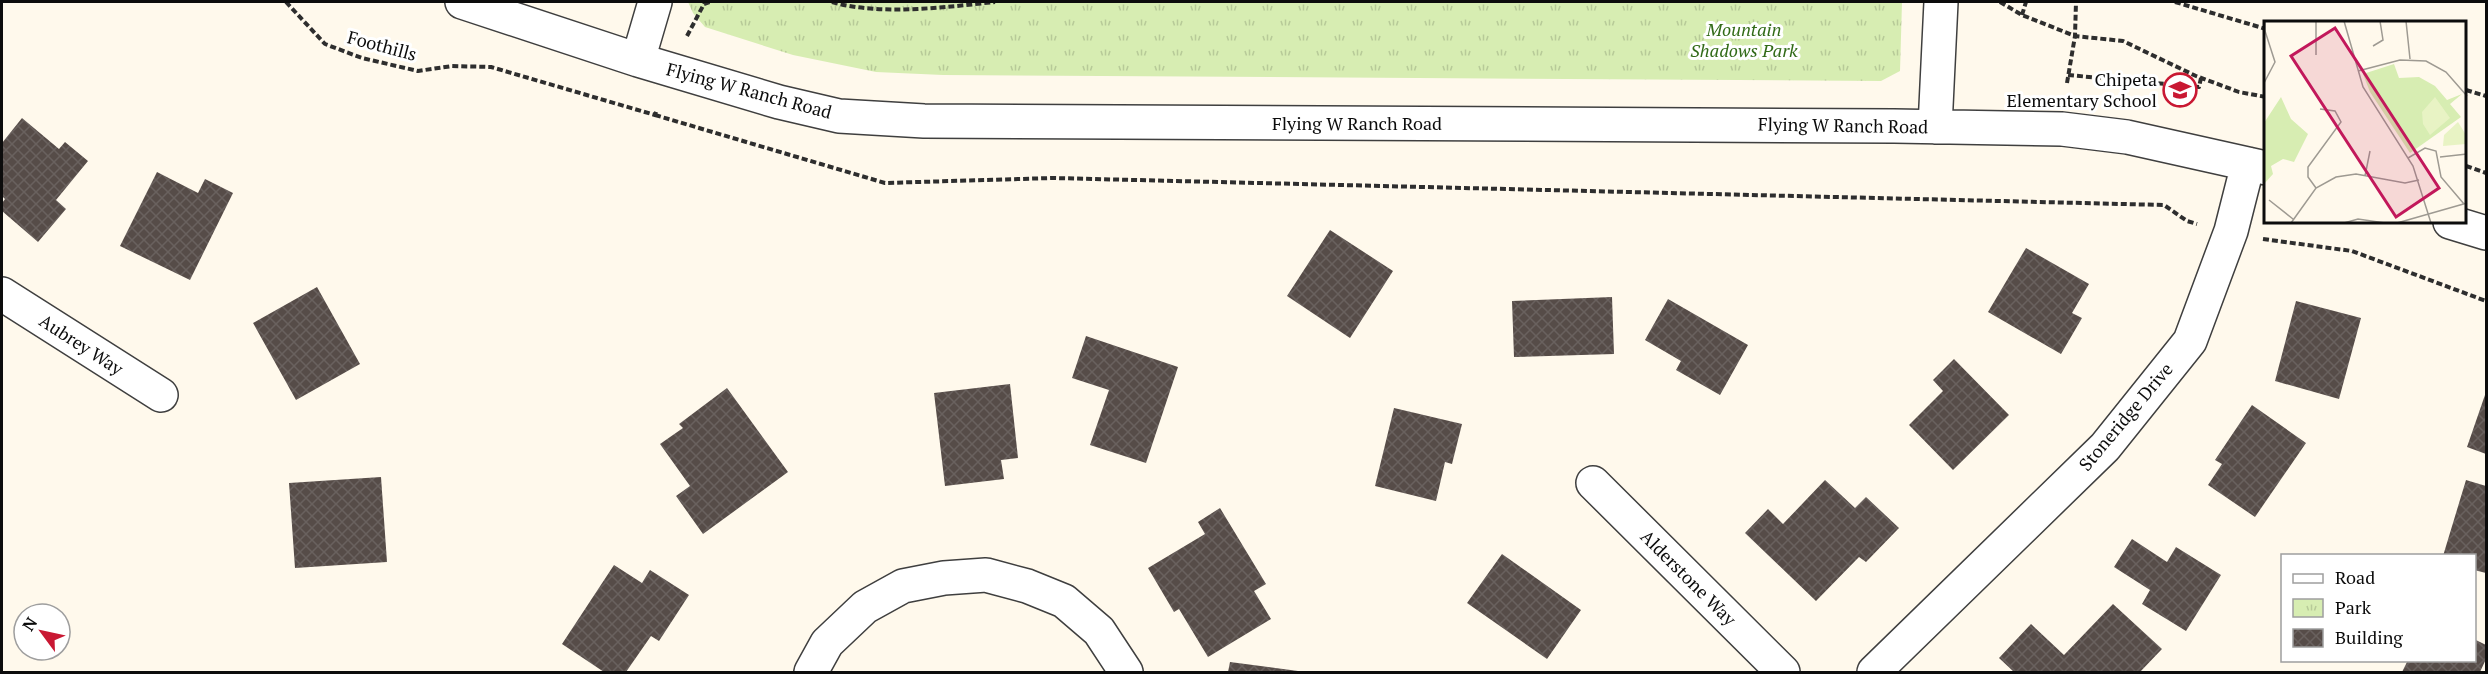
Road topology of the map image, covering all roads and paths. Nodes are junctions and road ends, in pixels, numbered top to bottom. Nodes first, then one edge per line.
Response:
1 (286, 2) edge
2 (462, 2) edge
3 (655, 2) edge
4 (710, 2) edge
5 (832, 2) edge
6 (995, 2) edge
7 (1941, 2) edge
8 (2000, 2) edge
9 (2026, 2) edge
10 (2076, 2) edge
11 (2175, 2) edge
12 (2022, 15) junction
13 (2264, 28) edge
14 (687, 36) dead end
15 (2075, 36) junction
16 (638, 60) junction
17 (2068, 75) junction
18 (2201, 78) junction
19 (2067, 83) dead end
20 (2467, 90) edge
21 (2487, 96) edge
22 (2264, 97) edge
23 (657, 110) dead end
24 (656, 115) junction
25 (1935, 127) junction
26 (2257, 166) edge
27 (2467, 166) edge
28 (2487, 173) edge
29 (2457, 224) edge
30 (2231, 231) junction
31 (2487, 233) edge
32 (2, 294) edge
33 (2487, 301) edge
34 (161, 395) dead end
35 (1593, 483) dead end
36 (811, 672) edge
37 (1126, 672) edge
38 (1783, 672) edge
39 (1874, 672) edge

1 - 24 path, Foothills
2 - 16 street, Flying W Ranch Road
3 - 16 street
4 - 14 path
5 - 6 path
7 - 25 street
8 - 12 path
9 - 12 path
10 - 15 path
11 - 13 path
12 - 15 path
15 - 17 path
15 - 18 path
16 - 25 street, Flying W Ranch Road
17 - 18 path
17 - 19 path
18 - 22 path
20 - 21 path
23 - 24 path
24 - 30 path, Foothills
25 - 26 street, Flying W Ranch Road
26 - 30 street, Stoneridge Drive
27 - 28 path
29 - 31 street
30 - 33 path, Foothills
30 - 39 street, Stoneridge Drive
32 - 34 street, Aubrey Way
35 - 38 street, Alderstone Way
36 - 37 street

